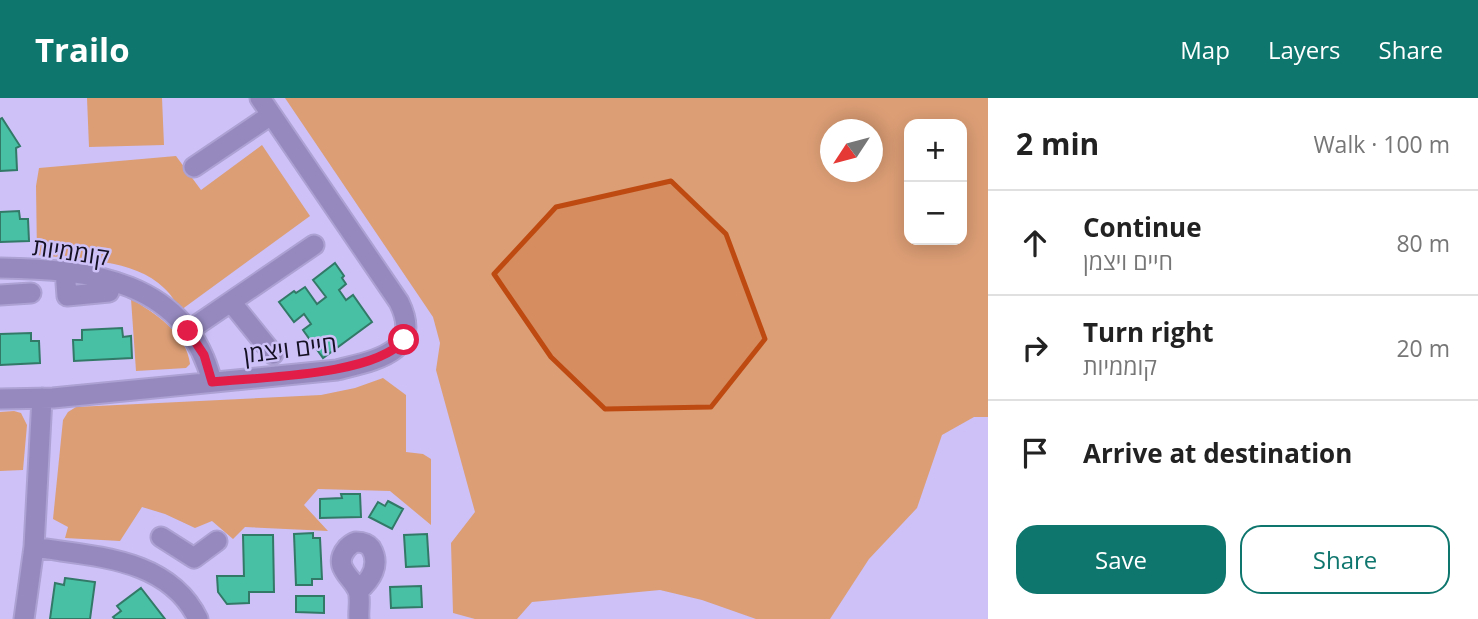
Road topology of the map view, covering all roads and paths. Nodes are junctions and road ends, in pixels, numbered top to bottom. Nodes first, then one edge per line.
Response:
1 (260, 98) edge
2 (271, 115) junction
3 (194, 167) dead end
4 (314, 245) dead end
5 (0, 268) edge
6 (65, 270) junction
7 (109, 292) dead end
8 (31, 293) dead end
9 (0, 295) edge
10 (231, 302) junction
11 (188, 331) junction
12 (273, 354) dead end
13 (212, 382) junction
14 (42, 398) junction
15 (0, 399) edge
16 (161, 537) dead end
17 (217, 541) dead end
18 (34, 547) junction
19 (186, 553) junction
20 (166, 580) junction
21 (358, 591) dead end
22 (24, 619) edge
23 (198, 619) edge
24 (359, 619) edge

1 - 2 street
2 - 3 street
2 - 13 street, חיים ויצמן
4 - 10 street
5 - 6 street, קוממיות
6 - 7 street
6 - 11 street, קוממיות
8 - 9 street
10 - 11 street
10 - 12 street
11 - 13 street, קוממיות
13 - 14 street, חיים ויצמן
14 - 15 street, חיים ויצמן
14 - 18 street
16 - 19 street
17 - 19 street
18 - 20 street
18 - 22 street
19 - 20 street
20 - 23 street
21 - 24 street

